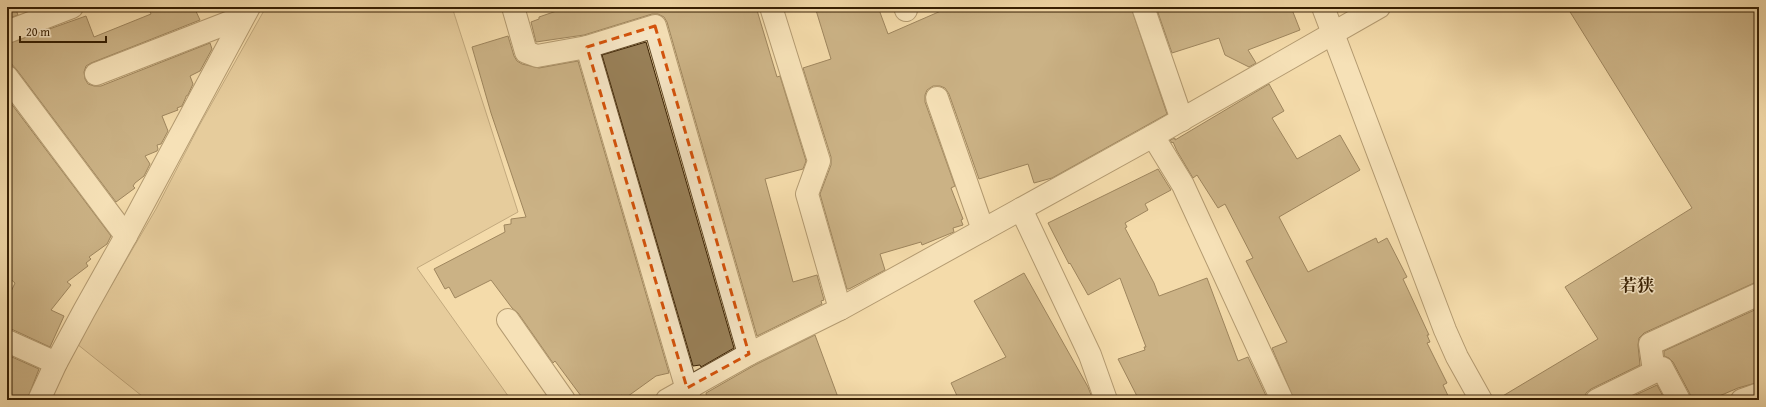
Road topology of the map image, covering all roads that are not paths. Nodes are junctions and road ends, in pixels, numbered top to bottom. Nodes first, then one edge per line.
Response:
1 (72, 7) edge
2 (513, 7) edge
3 (771, 7) edge
4 (1143, 7) edge
5 (1322, 7) edge
6 (1379, 7) edge
7 (246, 12) edge
8 (31, 14) edge
9 (7, 32) edge
10 (1332, 33) junction
11 (586, 47) junction
12 (96, 74) dead end
13 (7, 77) edge
14 (937, 98) dead end
15 (1182, 120) junction
16 (1153, 136) junction
17 (1021, 209) junction
18 (982, 230) junction
19 (126, 236) junction
20 (1759, 294) edge
21 (840, 309) junction
22 (508, 320) dead end
23 (7, 341) edge
24 (749, 354) junction
25 (56, 363) junction
26 (1654, 371) junction
27 (688, 394) edge
28 (1759, 394) edge
29 (39, 400) edge
30 (564, 400) edge
31 (667, 400) edge
32 (1106, 400) edge
33 (1282, 400) edge
34 (1481, 400) edge
35 (1597, 400) edge
36 (1678, 400) edge
37 (1742, 400) edge

1 - 8 street
2 - 11 street
3 - 21 street
4 - 15 street
5 - 10 street
6 - 10 street
7 - 12 street
7 - 19 street
8 - 9 street
10 - 15 street
10 - 34 street
11 - 24 street
11 - 27 street
13 - 19 street
14 - 18 street
15 - 16 street
16 - 17 street
16 - 33 street
17 - 18 street
17 - 32 street
18 - 21 street
19 - 25 street
20 - 26 street
21 - 24 street
22 - 30 street
23 - 25 street
24 - 27 street
25 - 29 street
26 - 35 street
26 - 36 street
27 - 31 street
28 - 37 street

